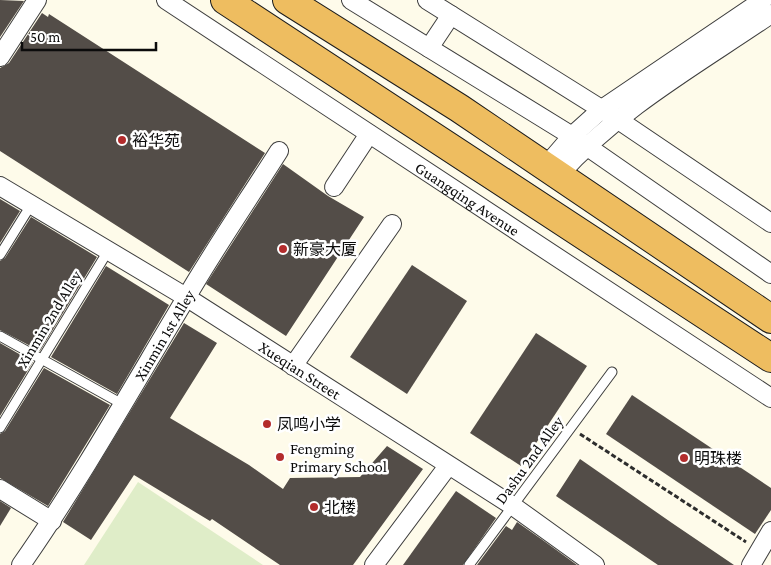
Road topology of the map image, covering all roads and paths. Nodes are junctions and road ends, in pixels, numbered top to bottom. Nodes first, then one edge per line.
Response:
1 (37, 0) edge
2 (166, 0) edge
3 (225, 0) edge
4 (287, 0) edge
5 (351, 0) edge
6 (427, 0) edge
7 (763, 0) edge
8 (771, 14) edge
9 (451, 15) junction
10 (429, 48) junction
11 (0, 57) edge
12 (610, 114) junction
13 (369, 134) junction
14 (578, 141) junction
15 (279, 151) dead end
16 (553, 171) junction
17 (0, 186) edge
18 (334, 187) dead end
19 (31, 205) junction
20 (771, 223) edge
21 (392, 224) dead end
22 (108, 251) junction
23 (0, 255) edge
24 (771, 274) edge
25 (186, 297) junction
26 (771, 319) edge
27 (0, 336) edge
28 (771, 358) edge
29 (42, 359) junction
30 (293, 366) junction
31 (612, 372) dead end
32 (771, 398) edge
33 (124, 405) junction
34 (0, 428) edge
35 (571, 428) junction
36 (448, 466) junction
37 (0, 489) edge
38 (513, 506) junction
39 (52, 521) junction
40 (771, 530) edge
41 (755, 558) edge
42 (590, 564) edge
43 (21, 565) edge
44 (374, 565) edge
45 (469, 565) edge

1 - 11 street
2 - 13 street, Guangqing Avenue
3 - 28 highway, Guangqing Avenue
4 - 16 highway
5 - 10 street
6 - 9 street
7 - 12 street
8 - 12 street
9 - 10 street
9 - 12 street
10 - 14 street
12 - 14 street
12 - 20 street
13 - 18 street
13 - 32 street, Guangqing Avenue
14 - 16 street
14 - 24 street
15 - 25 street, Xinmin 1st Alley
16 - 26 highway
17 - 19 street, Xueqian Street
19 - 22 street, Xueqian Street
19 - 23 lane
21 - 30 street
22 - 25 street, Xueqian Street
22 - 29 lane, Xinmin 2nd Alley
25 - 30 street, Xueqian Street
25 - 33 street, Xinmin 1st Alley
27 - 29 lane
29 - 33 lane
29 - 34 lane, Xinmin 2nd Alley
30 - 36 street, Xueqian Street
31 - 35 lane, Dashu 2nd Alley
33 - 39 street, Xinmin 1st Alley
35 - 38 lane, Dashu 2nd Alley
35 - 41 path
36 - 38 street, Xueqian Street
36 - 44 street
37 - 39 street
38 - 42 street, Xueqian Street
38 - 45 lane, Dashu 2nd Alley
39 - 43 street, Xinmin 1st Alley
40 - 41 street

